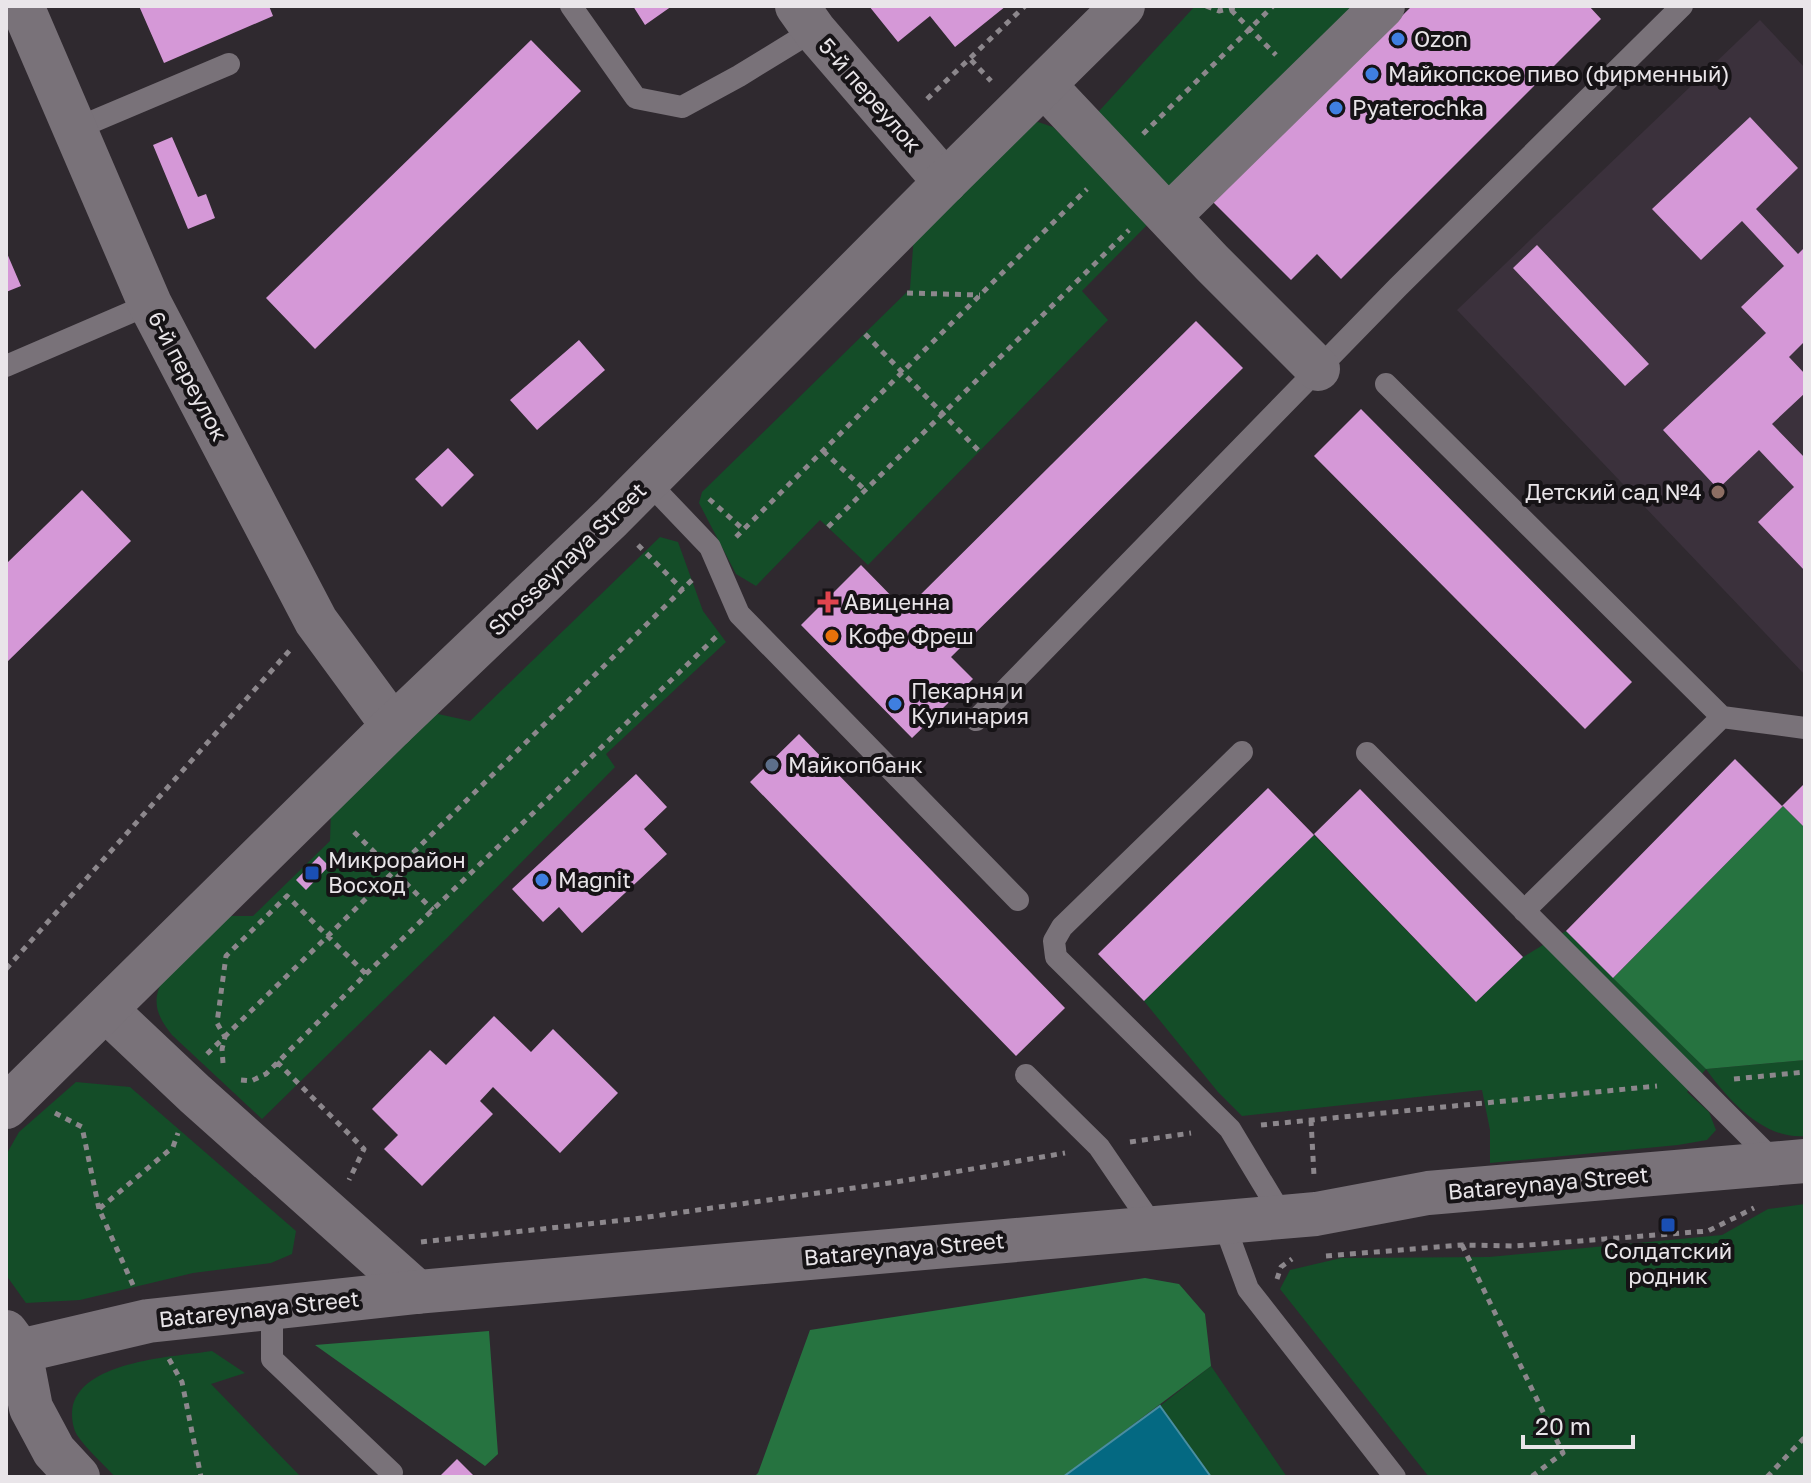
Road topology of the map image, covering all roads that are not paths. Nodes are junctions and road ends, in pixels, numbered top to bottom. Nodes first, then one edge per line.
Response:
1 (22, 6) edge
2 (571, 6) edge
3 (1123, 6) edge
4 (1383, 6) edge
5 (1682, 6) edge
6 (805, 18) edge
7 (229, 64) dead end
8 (1044, 85) junction
9 (75, 129) junction
10 (945, 182) junction
11 (1162, 209) junction
12 (150, 304) junction
13 (6, 366) edge
14 (1318, 369) junction
15 (1386, 384) dead end
16 (647, 481) junction
17 (1722, 717) junction
18 (976, 720) dead end
19 (393, 726) junction
20 (1805, 728) edge
21 (1242, 752) dead end
22 (1367, 753) dead end
23 (1018, 900) dead end
24 (1524, 911) junction
25 (106, 1010) junction
26 (1026, 1075) dead end
27 (13, 1100) edge
28 (1782, 1175) edge
29 (1283, 1217) junction
30 (1223, 1221) junction
31 (1153, 1226) junction
32 (417, 1292) junction
33 (272, 1308) junction
34 (11, 1346) edge
35 (18, 1414) edge
36 (392, 1473) dead end
37 (78, 1477) edge
38 (1395, 1477) edge

1 - 9 main road, 6-й переулок
2 - 6 lane
3 - 8 main road, Shosseynaya Street
4 - 11 main road
5 - 14 lane
6 - 10 main road, 5-й переулок
7 - 9 lane
8 - 10 main road, Shosseynaya Street
8 - 11 main road
9 - 12 main road, 6-й переулок
10 - 16 main road, Shosseynaya Street
11 - 14 main road
12 - 13 lane
12 - 19 main road, 6-й переулок
14 - 18 lane
15 - 17 lane
16 - 19 main road, Shosseynaya Street
16 - 23 lane
17 - 20 lane
17 - 24 lane
19 - 25 main road, Shosseynaya Street
21 - 29 lane
22 - 24 lane
24 - 28 lane
25 - 27 main road, Shosseynaya Street
25 - 32 main road
26 - 31 lane
28 - 29 main road, Batareynaya Street
29 - 30 main road, Batareynaya Street
30 - 31 main road, Batareynaya Street
30 - 38 lane
31 - 32 main road, Batareynaya Street
32 - 33 main road, Batareynaya Street
33 - 34 main road, Batareynaya Street
33 - 36 lane
34 - 35 main road
35 - 37 main road

